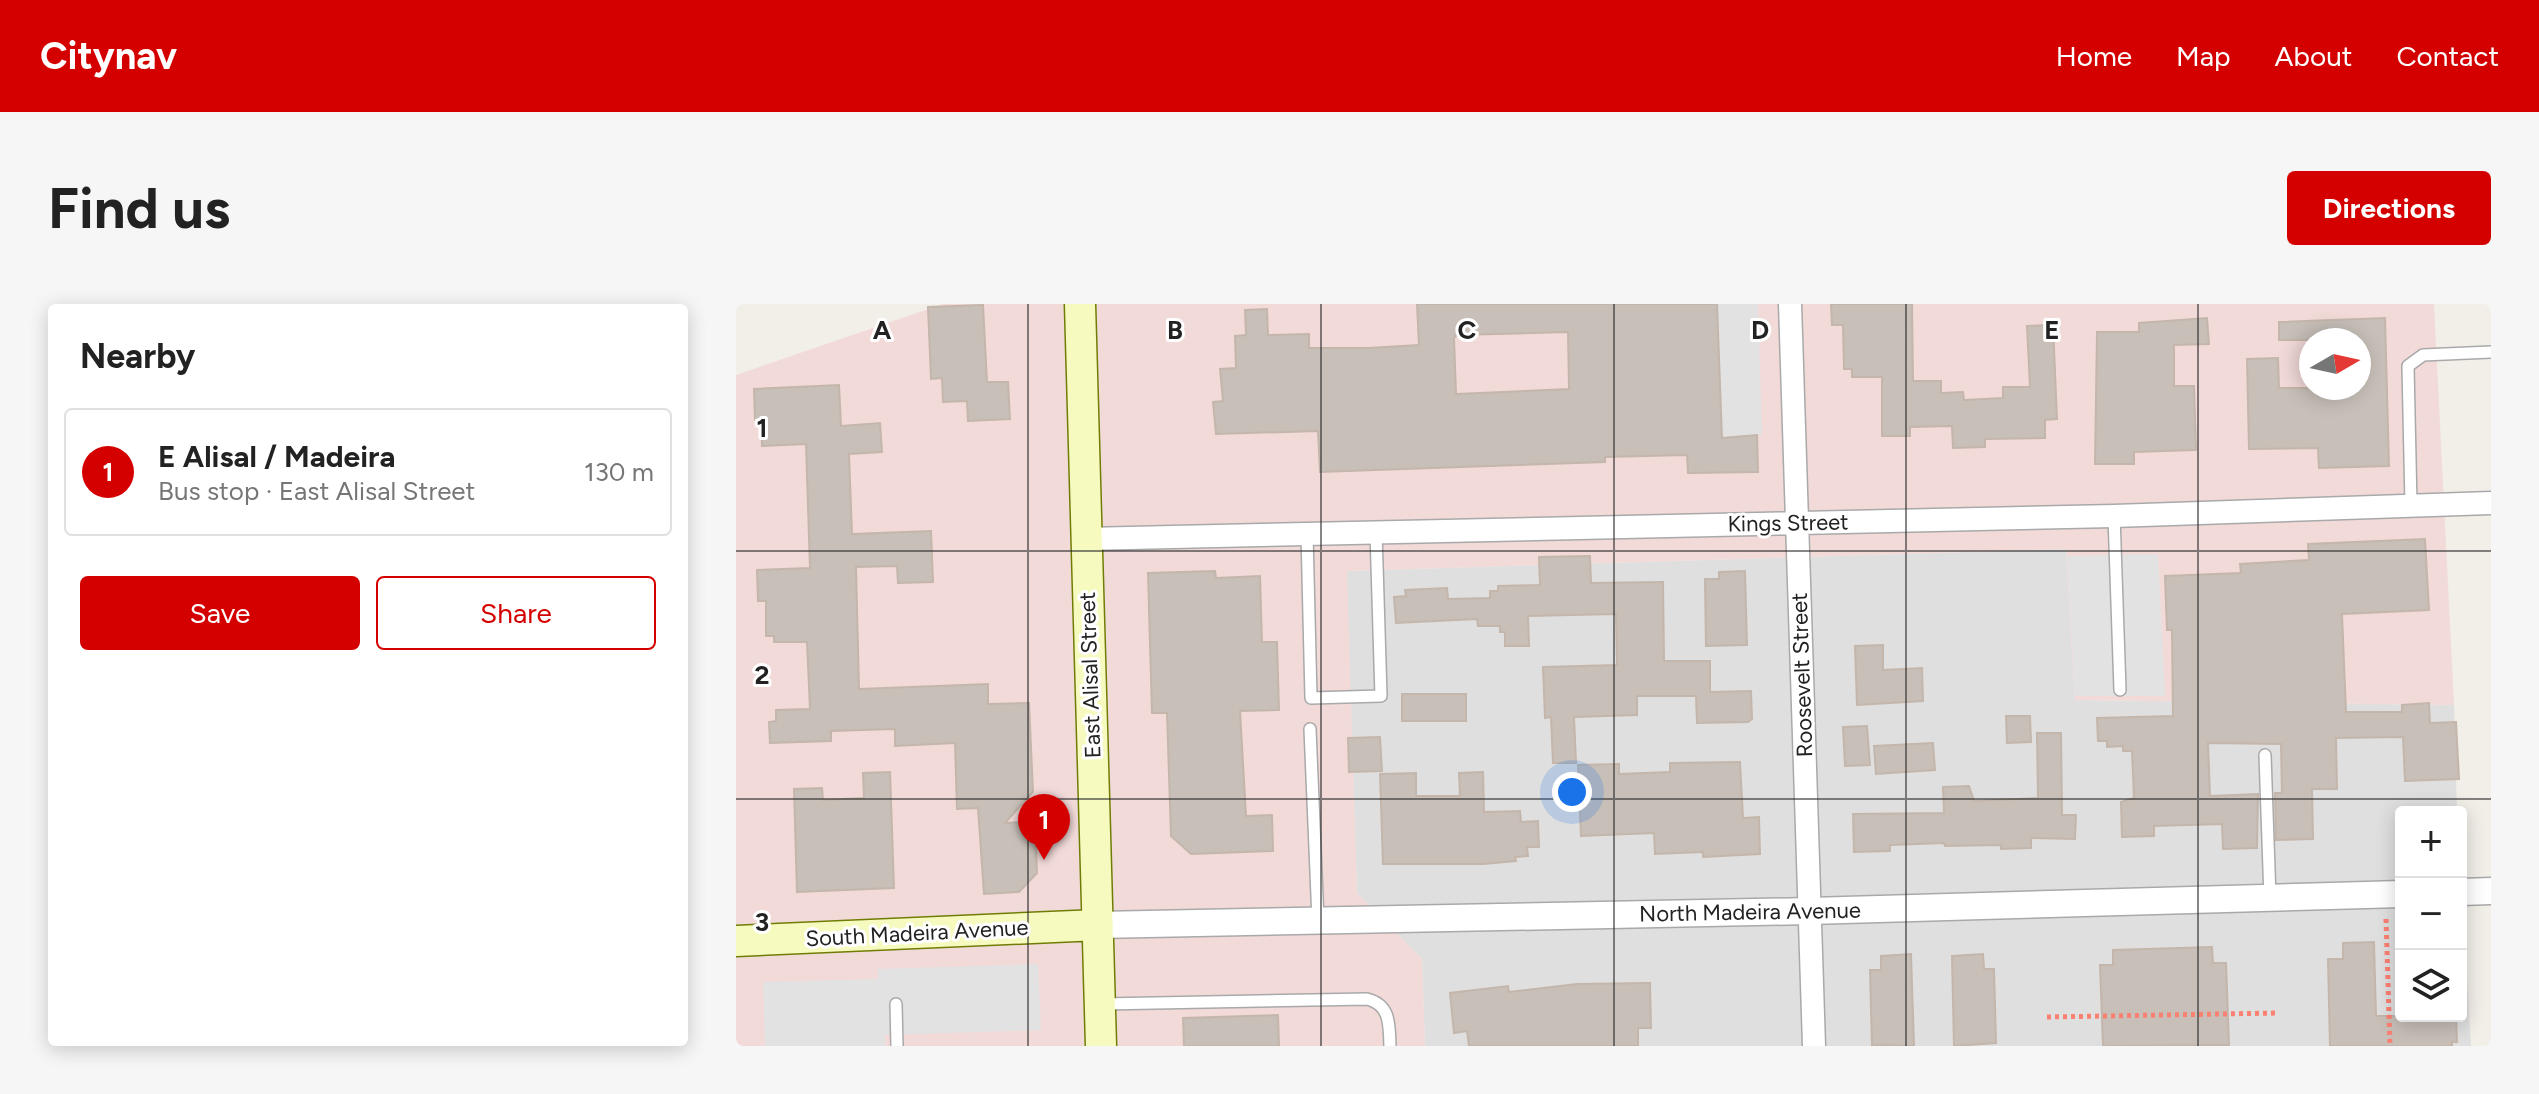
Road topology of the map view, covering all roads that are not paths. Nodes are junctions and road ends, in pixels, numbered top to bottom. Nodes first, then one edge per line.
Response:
1 (1080, 304) edge
2 (1790, 304) edge
3 (2491, 352) edge
4 (2491, 503) edge
5 (2411, 505) junction
6 (2114, 516) junction
7 (1797, 522) junction
8 (1376, 532) junction
9 (1307, 534) junction
10 (1085, 539) junction
11 (2120, 690) dead end
12 (1310, 729) dead end
13 (2265, 755) dead end
14 (2491, 891) edge
15 (2467, 892) edge
16 (2393, 894) edge
17 (2270, 898) junction
18 (1810, 911) junction
19 (1318, 920) junction
20 (1098, 925) junction
21 (736, 941) edge
22 (896, 1004) dead end
23 (1100, 1004) junction
24 (897, 1046) edge
25 (1101, 1046) edge
26 (1390, 1046) edge
27 (1814, 1046) edge

1 - 10 main road, East Alisal Street
2 - 7 street, Roosevelt Street
3 - 5 lane
4 - 5 street, Kings Street
5 - 6 street, Kings Street
6 - 7 street, Kings Street
6 - 11 lane
7 - 8 street, Kings Street
7 - 18 street, Roosevelt Street
8 - 9 street, Kings Street
8 - 9 lane
9 - 10 street, Kings Street
10 - 20 main road, East Alisal Street
12 - 19 lane
13 - 17 lane
14 - 15 street
16 - 17 street, North Madeira Avenue
17 - 18 street, North Madeira Avenue
18 - 19 street, North Madeira Avenue
18 - 27 street, Roosevelt Street
19 - 20 street, North Madeira Avenue
20 - 21 main road, South Madeira Avenue
20 - 23 main road, East Alisal Street
22 - 24 lane
23 - 25 main road, East Alisal Street
23 - 26 lane

